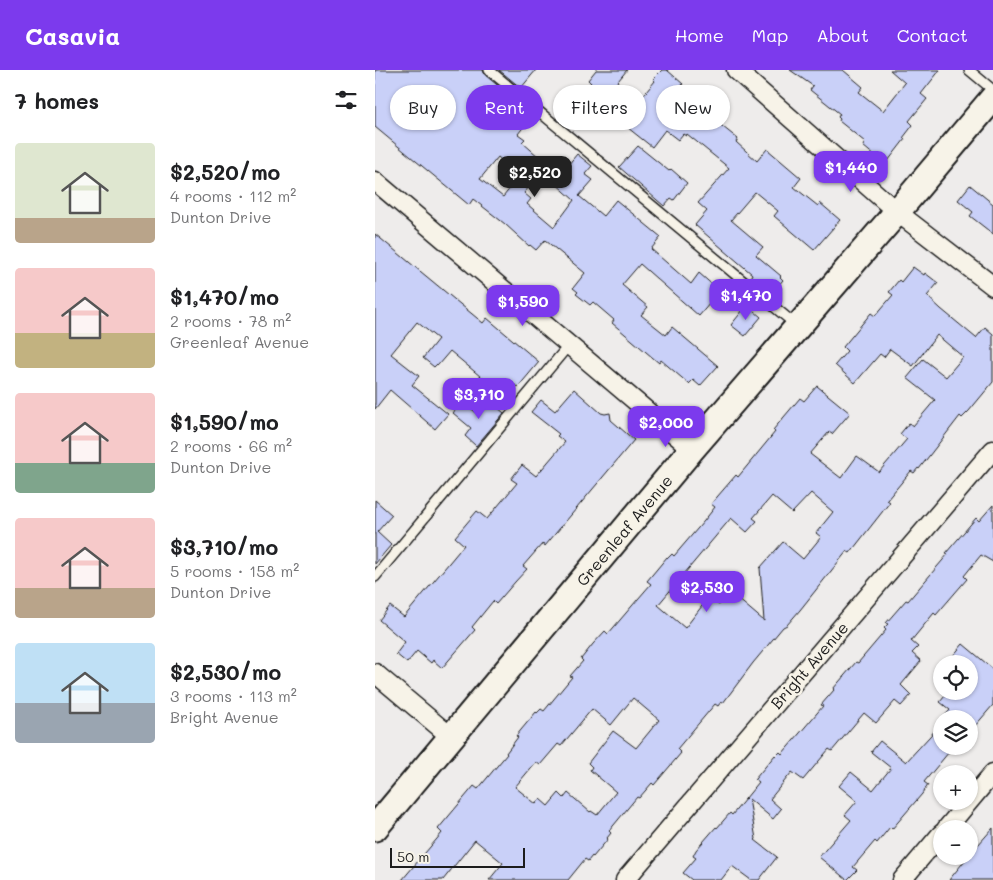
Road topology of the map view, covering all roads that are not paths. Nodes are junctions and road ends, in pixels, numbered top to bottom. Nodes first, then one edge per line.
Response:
1 (489, 70) edge
2 (736, 70) edge
3 (969, 70) edge
4 (993, 90) edge
5 (993, 98) edge
6 (375, 181) edge
7 (897, 212) junction
8 (993, 286) edge
9 (798, 327) junction
10 (569, 345) junction
11 (692, 449) junction
12 (993, 450) edge
13 (375, 577) edge
14 (375, 673) edge
15 (450, 736) junction
16 (993, 773) edge
17 (954, 820) edge
18 (375, 828) edge
19 (933, 843) edge
20 (625, 880) edge
21 (902, 880) edge

1 - 9 lane
2 - 7 street
3 - 4 lane
5 - 7 street, Greenleaf Avenue
6 - 10 street
7 - 8 street
7 - 9 street, Greenleaf Avenue
9 - 11 street, Greenleaf Avenue
10 - 11 street
10 - 13 lane
11 - 15 street, Greenleaf Avenue
12 - 20 street, Bright Avenue
14 - 15 street
15 - 18 street, Greenleaf Avenue
16 - 17 street
19 - 21 street

